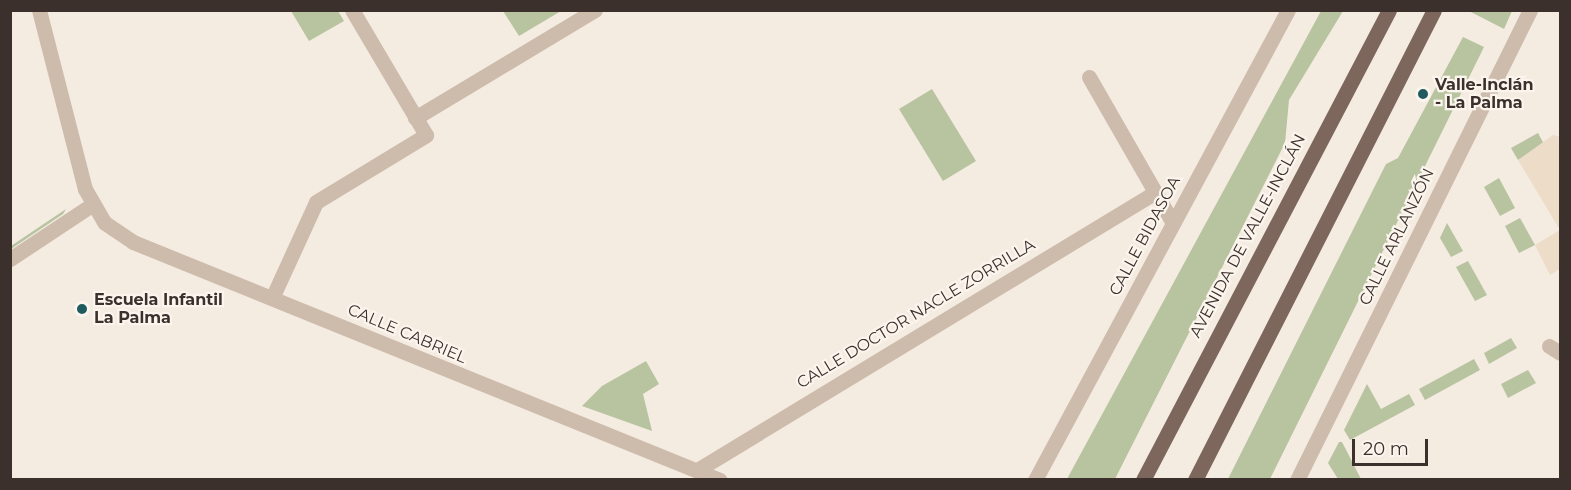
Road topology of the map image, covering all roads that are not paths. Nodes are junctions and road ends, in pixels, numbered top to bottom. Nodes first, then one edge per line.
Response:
1 (39, 10) edge
2 (595, 10) edge
3 (1288, 10) edge
4 (1389, 10) edge
5 (1434, 10) edge
6 (1530, 10) edge
7 (354, 14) edge
8 (1089, 77) dead end
9 (415, 118) junction
10 (1154, 193) junction
11 (93, 204) junction
12 (1173, 223) junction
13 (10, 259) edge
14 (273, 297) junction
15 (699, 468) junction
16 (720, 480) edge
17 (1035, 480) edge
18 (1143, 480) edge
19 (1195, 480) edge
20 (1297, 480) edge

1 - 11 street, CALLE CABRIEL
2 - 9 street
3 - 12 street, CALLE BIDASOA
4 - 18 main road, AVENIDA DE VALLE-INCLÁN
5 - 19 main road
6 - 20 street, CALLE ARLANZÓN
7 - 9 street
8 - 10 street
9 - 14 street
10 - 12 street
10 - 15 street, CALLE DOCTOR NACLE ZORRILLA
11 - 13 street
11 - 14 street, CALLE CABRIEL
12 - 17 street, CALLE BIDASOA
14 - 15 street, CALLE CABRIEL
15 - 16 street, CALLE CABRIEL

